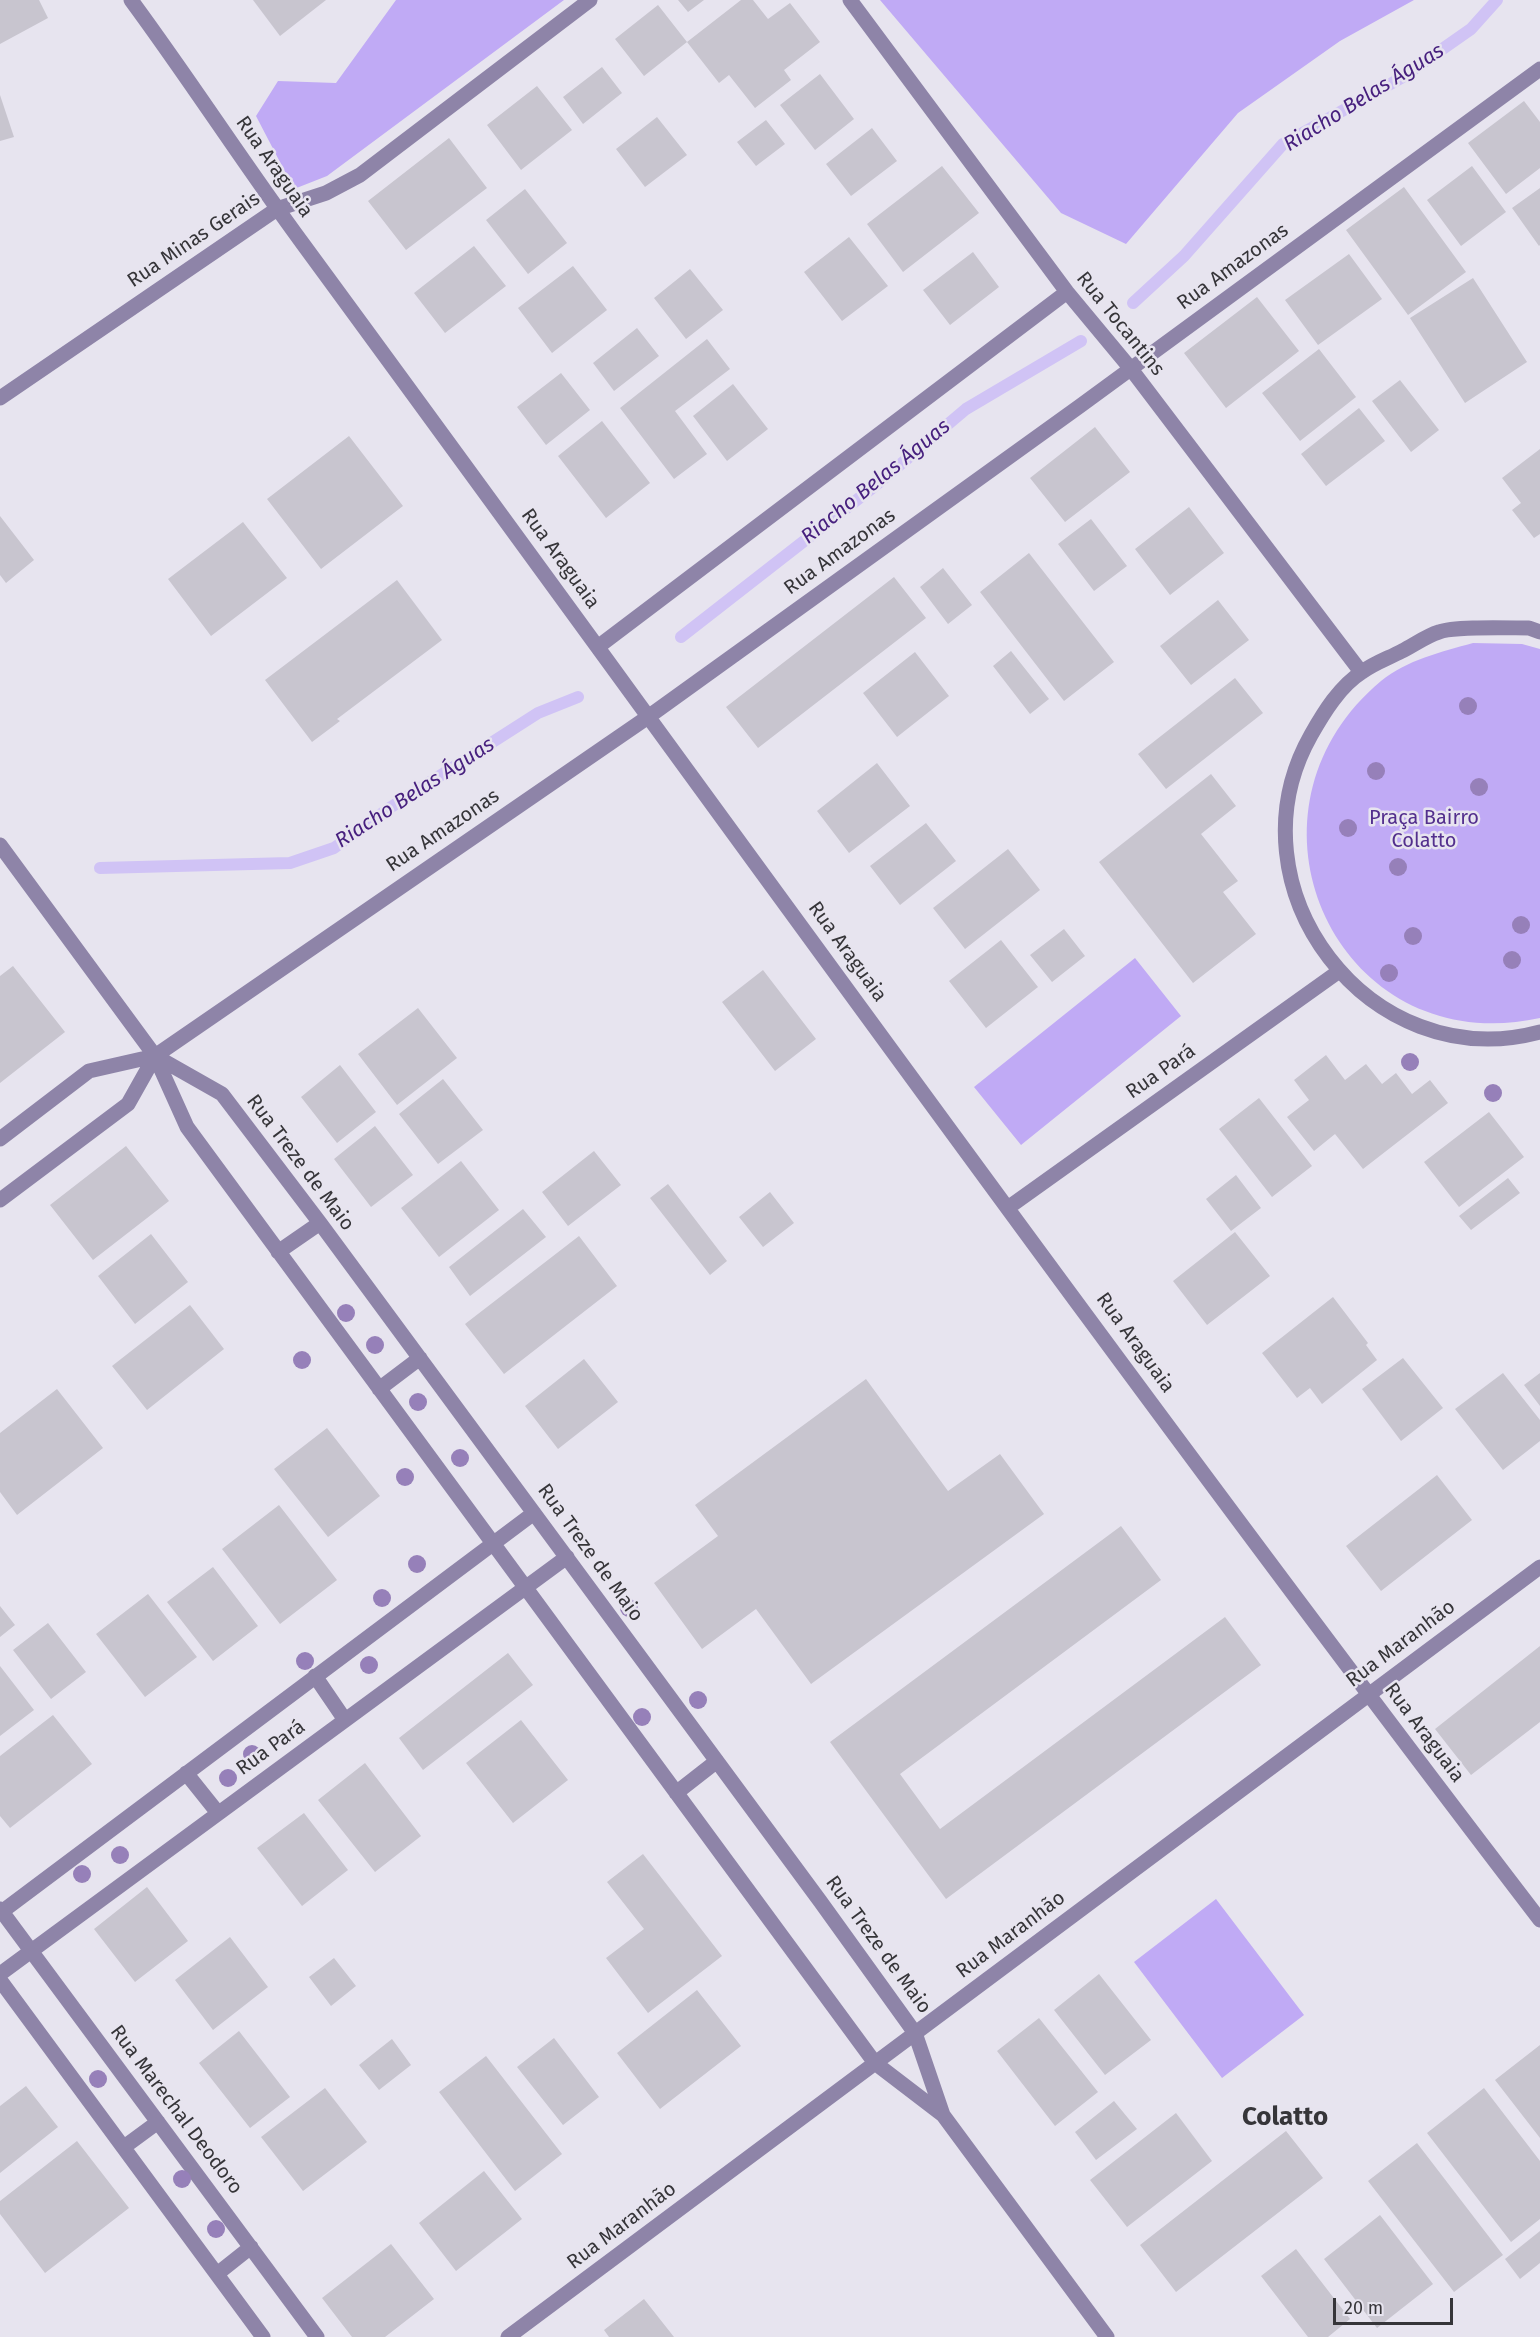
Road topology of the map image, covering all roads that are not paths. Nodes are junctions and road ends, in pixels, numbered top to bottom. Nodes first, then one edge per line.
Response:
1 (131, 0) edge
2 (590, 0) edge
3 (850, 0) edge
4 (1540, 69) edge
5 (277, 209) junction
6 (1067, 292) junction
7 (1131, 369) junction
8 (0, 398) edge
9 (1540, 632) edge
10 (599, 646) junction
11 (1361, 672) junction
12 (648, 717) junction
13 (0, 845) edge
14 (1338, 972) junction
15 (1540, 1032) edge
16 (155, 1056) junction
17 (0, 1139) edge
18 (0, 1200) edge
19 (1009, 1207) junction
20 (320, 1223) junction
21 (278, 1252) junction
22 (420, 1358) junction
23 (379, 1389) junction
24 (534, 1513) junction
25 (492, 1542) junction
26 (567, 1557) junction
27 (1540, 1567) edge
28 (526, 1587) junction
29 (315, 1676) junction
30 (1368, 1695) junction
31 (345, 1720) junction
32 (717, 1761) junction
33 (186, 1773) junction
34 (676, 1793) junction
35 (219, 1813) junction
36 (1, 1911) edge
37 (1540, 1920) edge
38 (32, 1951) junction
39 (0, 1974) edge
40 (0, 1980) edge
41 (915, 2033) junction
42 (875, 2063) junction
43 (943, 2115) junction
44 (158, 2122) junction
45 (124, 2147) junction
46 (252, 2247) junction
47 (217, 2274) junction
48 (263, 2337) edge
49 (317, 2337) edge
50 (508, 2337) edge
51 (1107, 2337) edge

1 - 5 street, Rua Araguaia
2 - 5 street, Rua Minas Gerais
3 - 6 street, Rua Tocantins
4 - 7 street, Rua Amazonas
5 - 8 street, Rua Minas Gerais
5 - 10 street, Rua Araguaia
6 - 7 street, Rua Tocantins
6 - 10 street
7 - 11 street, Rua Tocantins
7 - 12 street, Rua Amazonas
9 - 11 street
10 - 12 street, Rua Araguaia
11 - 14 street
12 - 16 street, Rua Amazonas
12 - 19 street, Rua Araguaia
13 - 16 street, Rua Treze de Maio
14 - 15 street
14 - 19 street, Rua Pará
16 - 17 street, Rua Amazonas
16 - 18 street, Rua Amazonas
16 - 20 street, Rua Treze de Maio
16 - 21 street, Rua Treze de Maio
19 - 30 street, Rua Araguaia
20 - 21 street
20 - 22 street, Rua Treze de Maio
21 - 23 street, Rua Treze de Maio
22 - 23 street
22 - 24 street, Rua Treze de Maio
23 - 25 street, Rua Treze de Maio
24 - 25 street, Rua Pará
24 - 26 street, Rua Treze de Maio
25 - 28 street, Rua Treze de Maio
25 - 29 street, Rua Pará
26 - 28 street, Rua Pará
26 - 32 street, Rua Treze de Maio
27 - 30 street, Rua Maranhão
28 - 31 street, Rua Pará
28 - 34 street, Rua Treze de Maio
29 - 31 street
29 - 33 street, Rua Pará
30 - 37 street, Rua Araguaia
30 - 41 street, Rua Maranhão
31 - 35 street, Rua Pará
32 - 34 street
32 - 41 street, Rua Treze de Maio
33 - 35 street
33 - 36 street, Rua Pará
34 - 42 street, Rua Treze de Maio
35 - 38 street, Rua Pará
36 - 38 street, Rua Marechal Deodoro
38 - 39 street, Rua Pará
38 - 44 street, Rua Marechal Deodoro
40 - 45 street
41 - 42 street, Rua Maranhão
41 - 43 street, Rua Treze de Maio
42 - 43 street, Rua Treze de Maio
42 - 50 street, Rua Maranhão
43 - 51 street, Rua Treze de Maio
44 - 45 street
44 - 46 street, Rua Marechal Deodoro
45 - 47 street
46 - 47 street
46 - 49 street, Rua Marechal Deodoro
47 - 48 street

